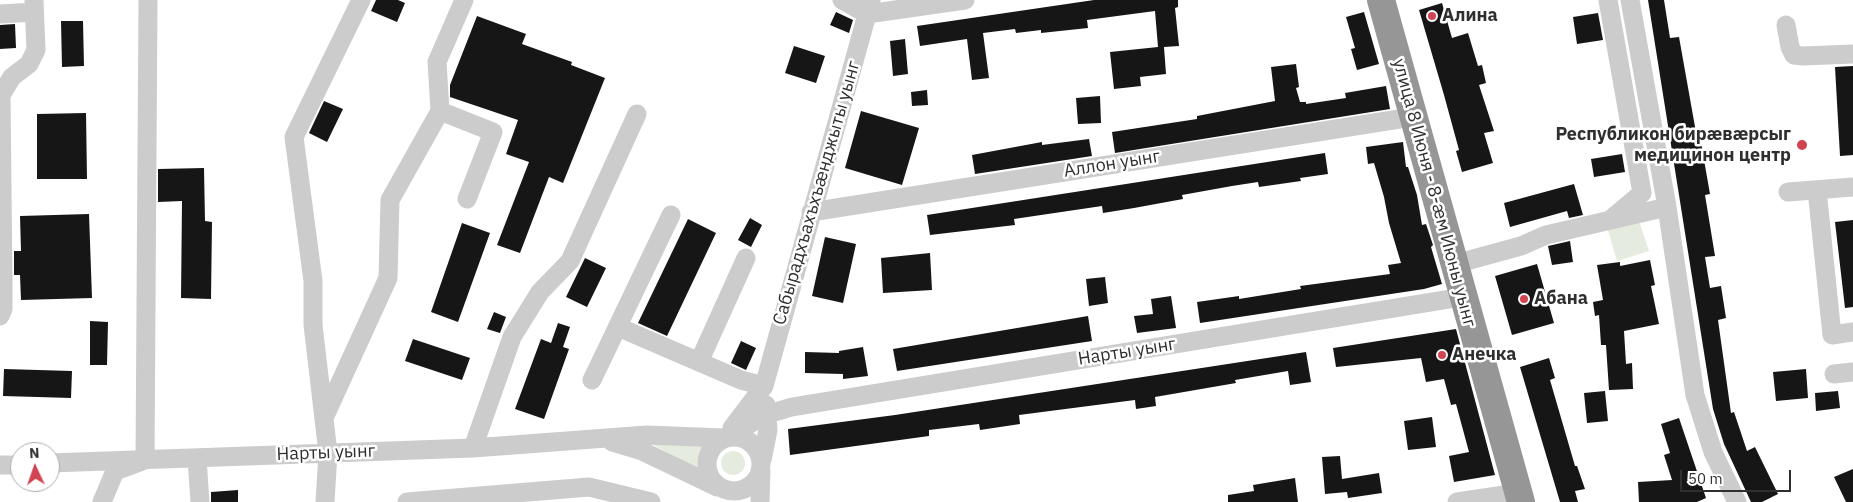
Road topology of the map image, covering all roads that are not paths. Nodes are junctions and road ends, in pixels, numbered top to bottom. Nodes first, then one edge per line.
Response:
1 (148, 0) edge
2 (361, 0) edge
3 (464, 0) edge
4 (842, 0) edge
5 (965, 0) edge
6 (1382, 0) edge
7 (1608, 0) edge
8 (1630, 0) edge
9 (34, 6) edge
10 (869, 7) edge
11 (0, 14) edge
12 (1786, 25) dead end
13 (1853, 54) edge
14 (440, 110) junction
15 (637, 114) dead end
16 (1412, 117) junction
17 (1853, 187) edge
18 (1817, 190) junction
19 (1788, 192) dead end
20 (467, 199) dead end
21 (1666, 207) junction
22 (811, 212) junction
23 (671, 215) dead end
24 (1610, 220) junction
25 (746, 258) dead end
26 (1455, 264) junction
27 (1462, 297) junction
28 (0, 316) edge
29 (618, 327) junction
30 (1853, 332) edge
31 (699, 362) junction
32 (1853, 372) edge
33 (1834, 374) dead end
34 (592, 380) dead end
35 (764, 386) junction
36 (324, 420) junction
37 (768, 422) junction
38 (724, 438) junction
39 (601, 439) junction
40 (474, 448) junction
41 (328, 453) junction
42 (197, 458) junction
43 (144, 460) junction
44 (60, 463) edge
45 (762, 465) junction
46 (714, 484) junction
47 (589, 495) edge
48 (1520, 497) edge
49 (426, 501) edge
50 (102, 502) edge
51 (200, 502) edge
52 (326, 502) edge
53 (407, 502) edge
54 (651, 502) edge
55 (733, 502) edge
56 (760, 502) edge
57 (1457, 502) edge
58 (1737, 502) edge

1 - 43 street
2 - 36 street
3 - 14 street
4 - 10 street
5 - 10 street
6 - 16 highway, улица 8 Июня - 8-ӕм Июны уынг
7 - 24 street
8 - 21 street
9 - 11 street
9 - 28 street
10 - 22 street, Сабырадхъахъхъæнджыты уынг
12 - 13 street
14 - 20 street
14 - 36 street
15 - 40 street
16 - 22 street, Аллон уынг
16 - 26 highway, улица 8 Июня - 8-ӕм Июны уынг
17 - 18 street
18 - 19 street
18 - 30 street
21 - 24 street
21 - 58 street
22 - 35 street, Сабырадхъахъхъæнджыты уынг
23 - 29 street
24 - 26 street
25 - 31 street
26 - 27 highway, улица 8 Июня - 8-ӕм Июны уынг
27 - 37 street, Нарты уынг
27 - 48 highway, улица 8 Июня - 8-ӕм Июны уынг
29 - 31 street
29 - 34 street
31 - 35 street
32 - 33 street
35 - 37 street
35 - 38 street
36 - 41 street
37 - 38 street
37 - 45 street
38 - 39 street, Нарты уынг
38 - 45 street, Нарты уынг
38 - 46 street
39 - 40 street, Нарты уынг
39 - 46 street, Нарты уынг
40 - 41 street, Нарты уынг
41 - 42 street, Нарты уынг
41 - 52 street
42 - 43 street, Нарты уынг
42 - 51 street
43 - 44 street, Нарты уынг
43 - 50 street
45 - 46 street, Нарты уынг
45 - 56 street
46 - 55 street
47 - 49 street
47 - 54 street
48 - 57 street
49 - 53 street

